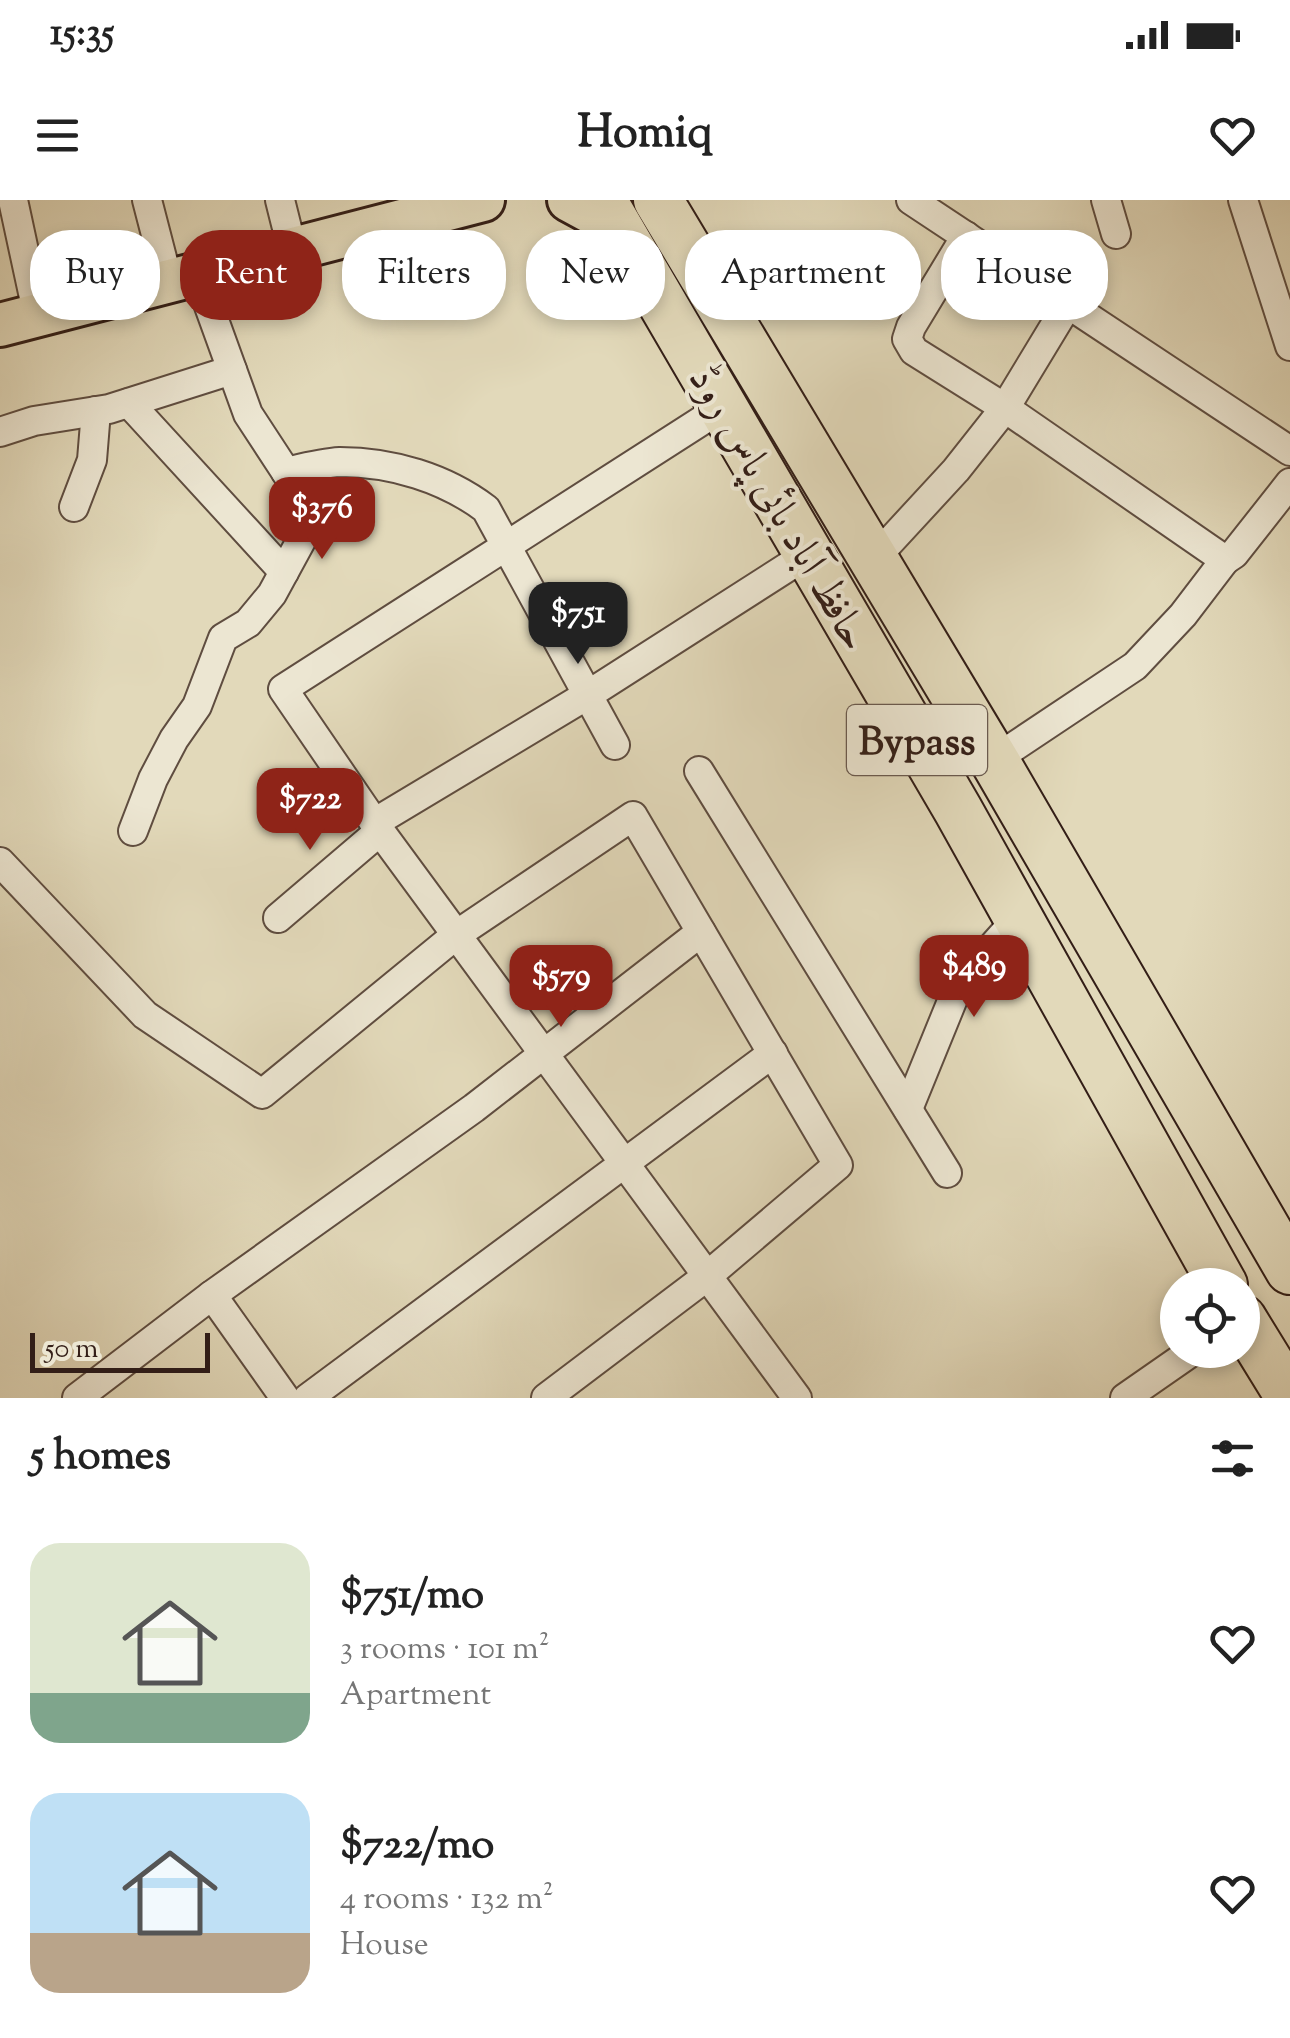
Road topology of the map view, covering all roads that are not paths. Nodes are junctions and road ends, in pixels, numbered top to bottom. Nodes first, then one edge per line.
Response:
1 (13, 200) edge
2 (147, 200) edge
3 (280, 200) edge
4 (484, 200) edge
5 (569, 200) edge
6 (658, 200) edge
7 (911, 200) edge
8 (1106, 200) edge
9 (1243, 200) edge
10 (610, 213) edge
11 (288, 230) edge
12 (957, 230) edge
13 (1116, 234) dead end
14 (322, 240) edge
15 (180, 273) edge
16 (180, 278) edge
17 (941, 280) edge
18 (19, 320) edge
19 (205, 320) edge
20 (1058, 320) edge
21 (1092, 320) edge
22 (1290, 346) edge
23 (232, 370) junction
24 (128, 403) junction
25 (723, 407) junction
26 (1004, 408) junction
27 (96, 411) junction
28 (0, 432) edge
29 (1290, 451) edge
30 (286, 472) junction
31 (1290, 483) edge
32 (74, 507) dead end
33 (506, 547) junction
34 (808, 554) junction
35 (873, 560) junction
36 (1225, 560) junction
37 (284, 572) junction
38 (587, 695) junction
39 (615, 745) dead end
40 (994, 760) junction
41 (699, 770) dead end
42 (377, 827) junction
43 (133, 831) dead end
44 (0, 862) edge
45 (278, 918) dead end
46 (1018, 918) junction
47 (701, 932) junction
48 (456, 935) junction
49 (773, 1053) junction
50 (544, 1054) junction
51 (908, 1109) junction
52 (623, 1162) junction
53 (947, 1173) dead end
54 (1214, 1268) edge
55 (1290, 1270) edge
56 (706, 1277) junction
57 (212, 1295) junction
58 (1260, 1348) edge
59 (1168, 1368) edge
60 (782, 1393) edge
61 (1290, 1397) edge
62 (77, 1398) edge
63 (285, 1398) edge
64 (308, 1398) edge
65 (546, 1398) edge
66 (1125, 1398) edge

1 - 18 street
2 - 15 street
3 - 11 street
4 - 14 main road
5 - 10 main road
6 - 35 highway, حافظ آباد بائی پاس روڈ / Bypass
7 - 12 street
8 - 13 street
9 - 22 street
10 - 25 highway, حافظ آباد بائی پاس روڈ / Bypass
16 - 18 main road
17 - 26 street
19 - 23 street
20 - 26 street
21 - 29 street
23 - 24 street
23 - 30 street
24 - 27 street
24 - 37 street
25 - 33 street
25 - 34 highway, حافظ آباد بائی پاس روڈ / Bypass
26 - 35 street
26 - 36 street
27 - 28 street
27 - 32 street
30 - 33 street
30 - 37 street
31 - 36 street
33 - 38 street
33 - 42 street
34 - 38 street
34 - 46 highway, حافظ آباد بائی پاس روڈ / Bypass
35 - 40 highway, حافظ آباد بائی پاس روڈ / Bypass
36 - 40 street
37 - 43 street
38 - 39 street
38 - 42 street
40 - 55 highway, حافظ آباد بائی پاس روڈ / Bypass
41 - 51 street
42 - 45 street
42 - 48 street
44 - 48 street
46 - 51 street
46 - 54 highway, حافظ آباد بائی پاس روڈ / Bypass
47 - 48 street
47 - 49 street
47 - 50 street
48 - 50 street
49 - 52 street
49 - 56 street
50 - 52 street
50 - 57 street
51 - 53 street
52 - 56 street
52 - 64 street
56 - 60 street
56 - 65 street
57 - 62 street
57 - 63 street
58 - 61 highway
59 - 66 street

